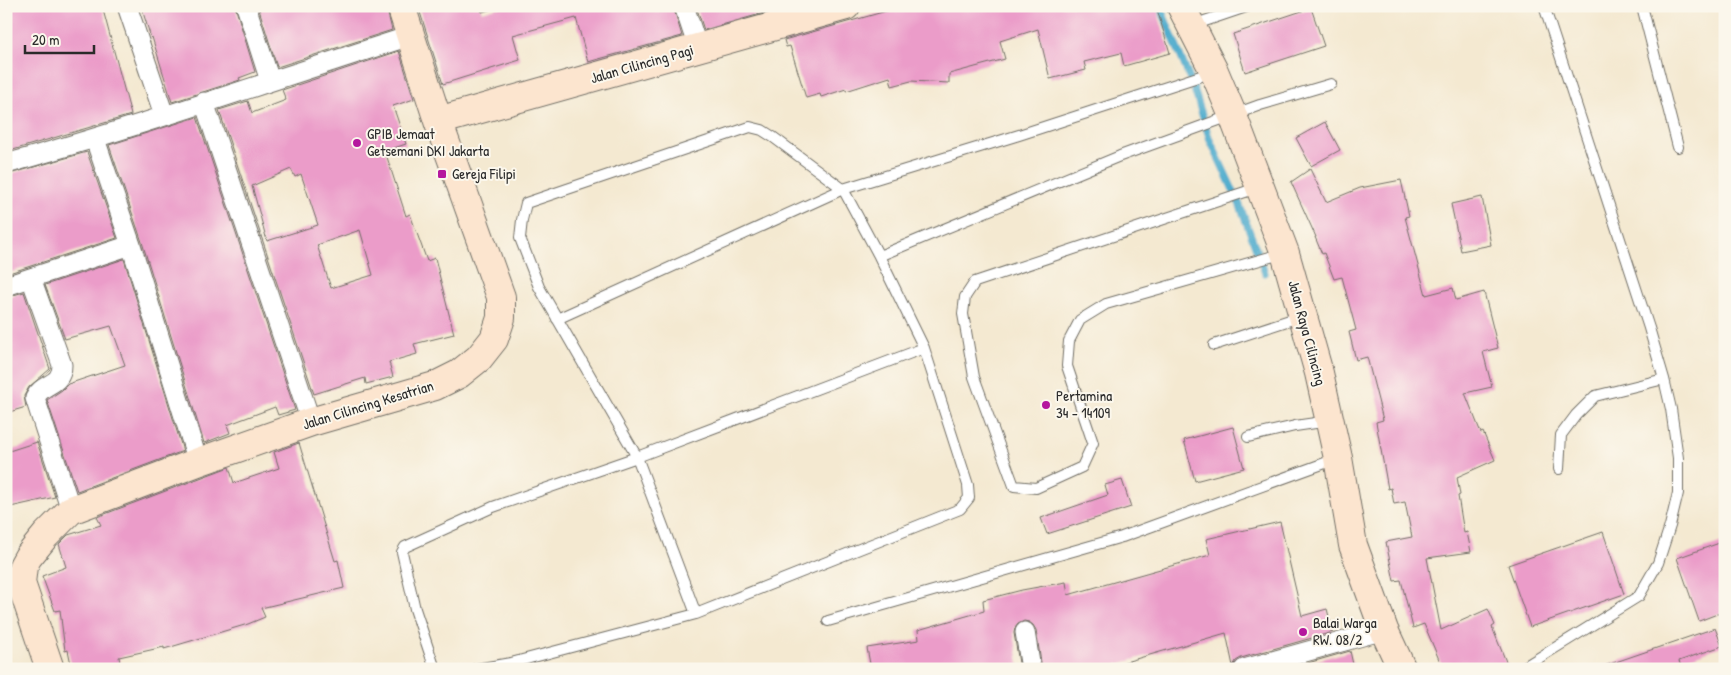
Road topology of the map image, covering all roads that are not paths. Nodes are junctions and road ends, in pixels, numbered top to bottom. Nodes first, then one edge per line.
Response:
1 (127, 6) edge
2 (246, 6) edge
3 (400, 6) edge
4 (684, 6) edge
5 (846, 6) edge
6 (1249, 6) edge
7 (1544, 6) edge
8 (1642, 6) edge
9 (1186, 16) edge
10 (410, 36) junction
11 (698, 48) junction
12 (1214, 72) junction
13 (270, 81) junction
14 (1331, 84) dead end
15 (204, 102) junction
16 (164, 115) junction
17 (1233, 116) junction
18 (438, 122) junction
19 (95, 139) junction
20 (1678, 147) dead end
21 (6, 164) edge
22 (1261, 186) junction
23 (843, 189) junction
24 (131, 245) junction
25 (1285, 253) junction
26 (879, 256) junction
27 (31, 278) junction
28 (6, 286) edge
29 (1303, 316) junction
30 (558, 319) junction
31 (1214, 345) dead end
32 (924, 348) junction
33 (1664, 379) junction
34 (1330, 420) junction
35 (311, 422) junction
36 (1248, 437) dead end
37 (637, 457) junction
38 (1338, 458) junction
39 (198, 462) junction
40 (1559, 469) dead end
41 (71, 510) junction
42 (14, 585) edge
43 (696, 614) junction
44 (828, 622) dead end
45 (1384, 630) junction
46 (1025, 632) dead end
47 (50, 669) edge
48 (435, 669) edge
49 (476, 669) edge
50 (1031, 669) edge
51 (1244, 669) edge
52 (1402, 669) edge
53 (1520, 669) edge

1 - 16 street
2 - 13 street
3 - 10 street, Jalan Cilincing Kesatrian
4 - 11 street
5 - 11 street, Jalan Cilincing Pagi
6 - 9 lane
7 - 33 lane
8 - 20 lane
9 - 12 street, Jalan Raya Cilincing
10 - 13 street
10 - 18 street, Jalan Cilincing Kesatrian
11 - 18 street, Jalan Cilincing Pagi
12 - 17 street, Jalan Raya Cilincing
12 - 23 lane
13 - 15 street
14 - 17 lane
15 - 16 street
15 - 35 street
16 - 19 street
17 - 22 street, Jalan Raya Cilincing
17 - 26 lane
18 - 35 street, Jalan Cilincing Kesatrian
19 - 21 street
19 - 24 street
22 - 25 street, Jalan Raya Cilincing
22 - 25 lane
23 - 26 lane
23 - 30 lane
23 - 30 lane
24 - 27 street
24 - 39 street
25 - 29 street, Jalan Raya Cilincing
26 - 32 lane
27 - 28 street
27 - 41 street
29 - 31 lane
29 - 34 street, Jalan Raya Cilincing
30 - 37 lane
32 - 37 lane
32 - 43 lane
33 - 40 lane
33 - 53 lane
34 - 36 lane
34 - 38 street, Jalan Raya Cilincing
35 - 39 street, Jalan Cilincing Kesatrian
37 - 43 lane
37 - 48 lane
38 - 44 lane
38 - 45 street, Jalan Raya Cilincing
39 - 41 street, Jalan Cilincing Kesatrian
41 - 42 street, Jalan Cilincing Kesatrian
42 - 47 street, Jalan Cilincing Kesatrian
43 - 49 lane
45 - 51 street
45 - 52 street, Jalan Raya Cilincing
46 - 50 street

